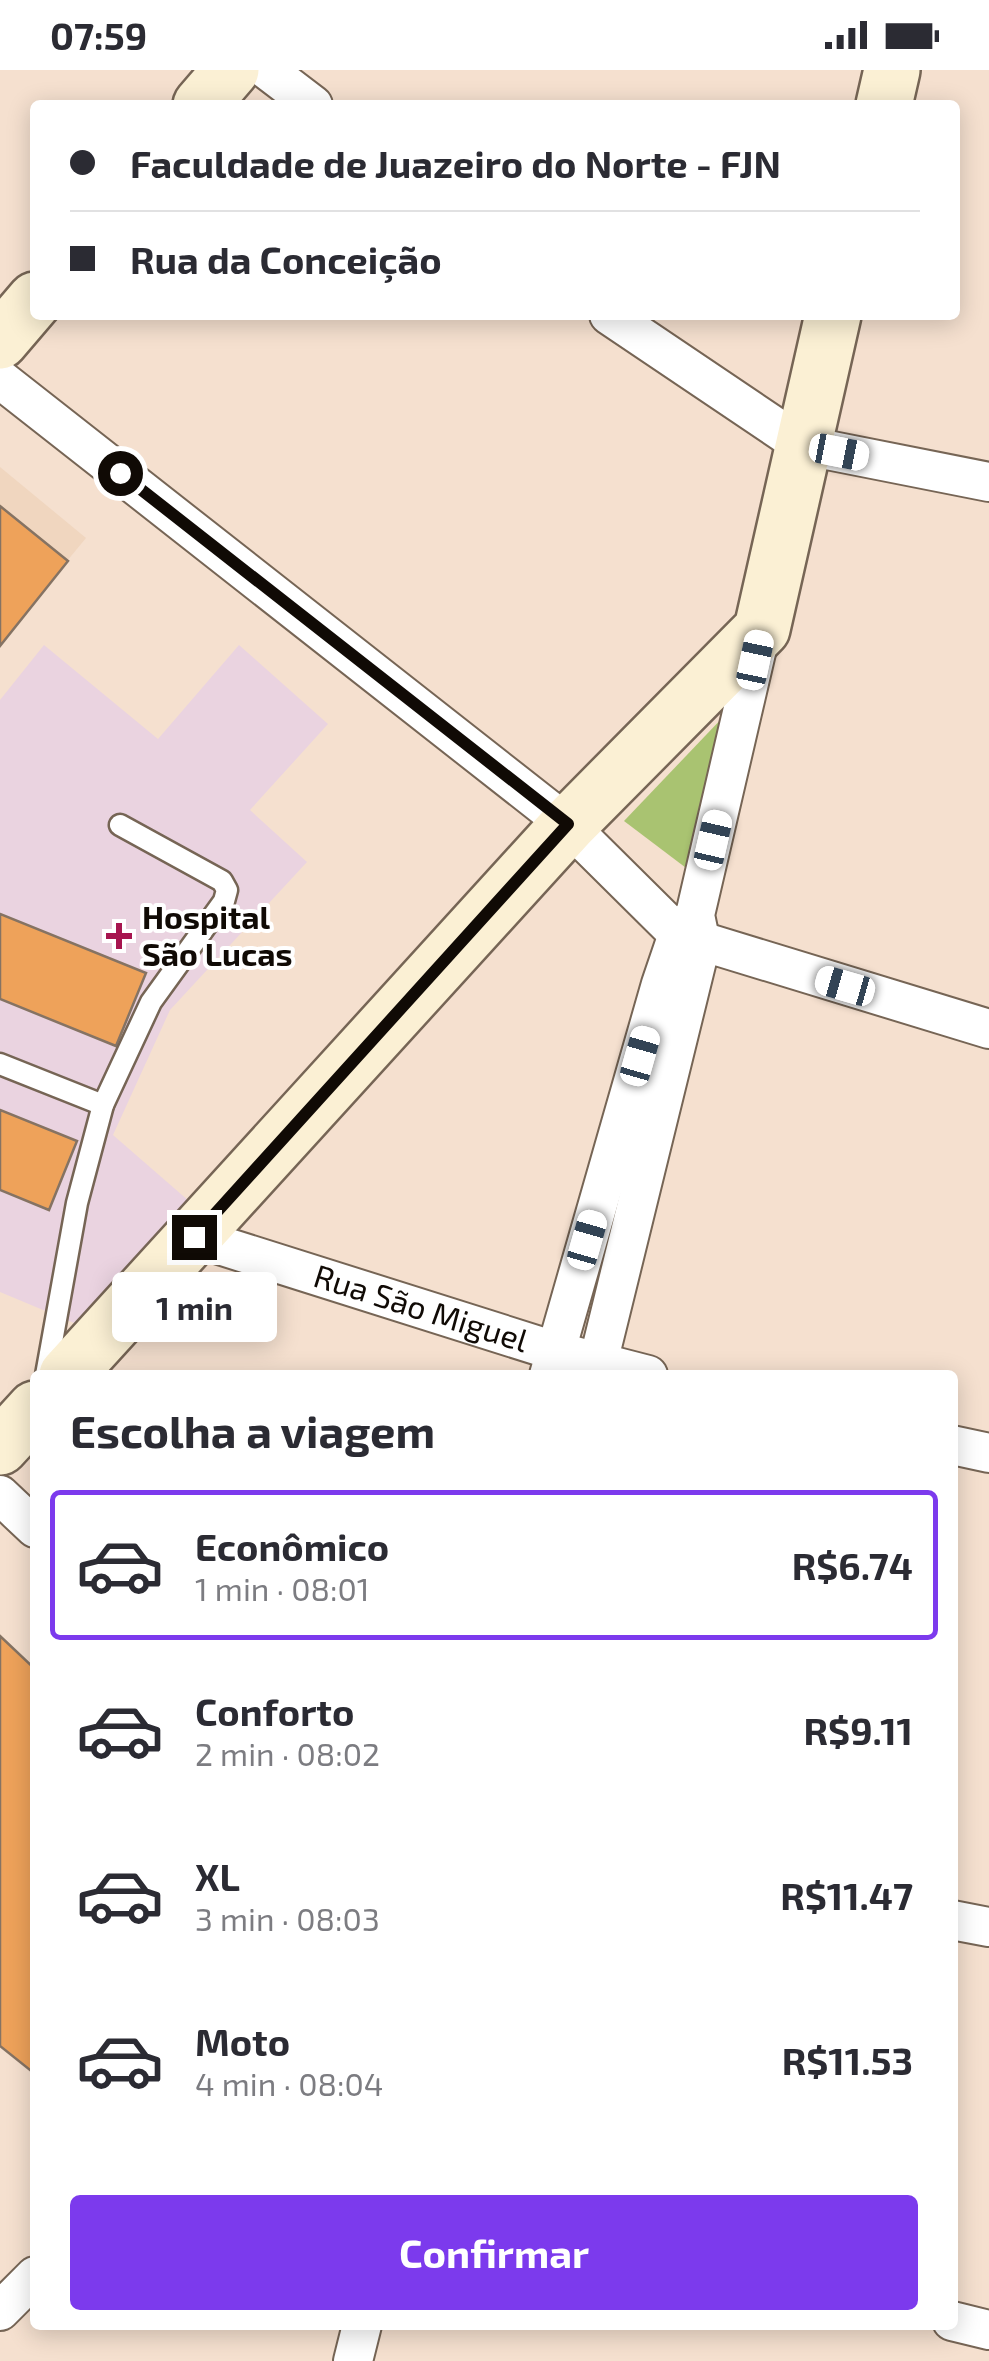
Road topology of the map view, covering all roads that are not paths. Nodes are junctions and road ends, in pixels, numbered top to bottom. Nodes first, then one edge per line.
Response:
1 (231, 70) edge
2 (267, 70) edge
3 (892, 70) edge
4 (205, 100) edge
5 (306, 100) edge
6 (885, 100) edge
7 (30, 306) edge
8 (616, 320) edge
9 (832, 320) edge
10 (0, 341) edge
11 (0, 379) edge
12 (802, 445) junction
13 (989, 482) edge
14 (762, 629) junction
15 (568, 824) junction
16 (120, 825) dead end
17 (691, 931) junction
18 (989, 1028) edge
19 (0, 1064) edge
20 (103, 1105) junction
21 (194, 1237) junction
22 (552, 1363) edge
23 (597, 1369) edge
24 (47, 1370) edge
25 (72, 1370) edge
26 (30, 1414) edge
27 (958, 1446) edge
28 (0, 1447) edge
29 (989, 1453) edge
30 (0, 1495) edge
31 (30, 1523) edge
32 (958, 1921) edge
33 (989, 1927) edge
34 (30, 2281) edge
35 (0, 2311) edge
36 (958, 2322) edge
37 (361, 2330) edge
38 (989, 2330) edge
39 (353, 2361) edge

1 - 4 street
2 - 5 street
3 - 6 street
7 - 10 street
8 - 12 street
9 - 12 street
11 - 15 street
12 - 13 street
12 - 14 street
14 - 15 street
14 - 17 street
15 - 17 street
15 - 21 street
16 - 20 lane
17 - 18 street
17 - 22 street
17 - 23 street
19 - 20 lane
20 - 24 lane
21 - 22 street, Rua São Miguel
21 - 25 street
22 - 23 street, Rua São Miguel
26 - 28 street
27 - 29 street
30 - 31 street
32 - 33 street
34 - 35 street
36 - 38 street
37 - 39 street

